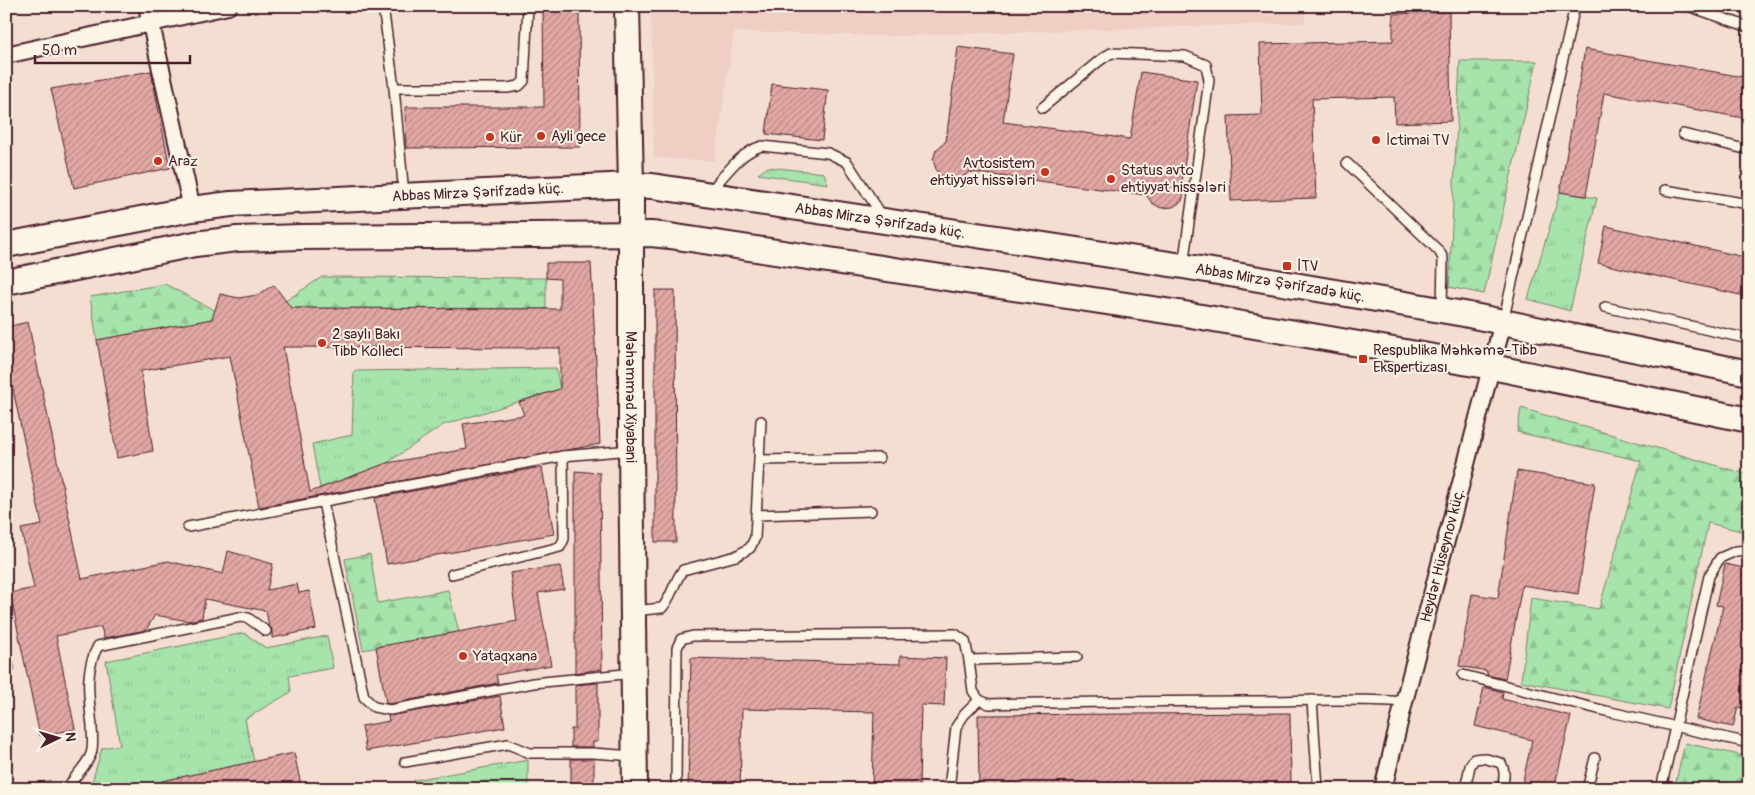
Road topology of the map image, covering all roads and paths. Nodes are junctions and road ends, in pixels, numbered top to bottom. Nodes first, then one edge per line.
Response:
1 (147, 6) edge
2 (228, 6) edge
3 (383, 6) edge
4 (528, 6) edge
5 (627, 6) edge
6 (1575, 6) edge
7 (1688, 6) edge
8 (152, 24) junction
9 (1749, 27) edge
10 (6, 55) edge
11 (394, 88) junction
12 (1042, 108) dead end
13 (1683, 134) dead end
14 (1749, 150) edge
15 (1347, 163) dead end
16 (631, 186) junction
17 (1665, 190) dead end
18 (708, 194) junction
19 (404, 195) junction
20 (1749, 204) edge
21 (192, 209) junction
22 (886, 221) junction
23 (631, 234) junction
24 (6, 245) edge
25 (1183, 266) junction
26 (6, 282) edge
27 (1604, 307) dead end
28 (1442, 310) junction
29 (1503, 322) junction
30 (1749, 339) edge
31 (1492, 367) junction
32 (1749, 373) edge
33 (1749, 420) edge
34 (761, 421) dead end
35 (631, 450) junction
36 (563, 456) junction
37 (879, 458) dead end
38 (759, 460) junction
39 (324, 502) junction
40 (871, 511) dead end
41 (756, 515) junction
42 (188, 527) dead end
43 (1749, 550) edge
44 (452, 574) dead end
45 (633, 611) junction
46 (266, 631) dead end
47 (6, 655) edge
48 (1077, 657) dead end
49 (970, 660) junction
50 (634, 673) junction
51 (1463, 675) dead end
52 (6, 676) edge
53 (979, 700) junction
54 (1312, 700) junction
55 (1404, 702) junction
56 (1676, 726) junction
57 (1749, 743) edge
58 (635, 756) junction
59 (1595, 758) dead end
60 (405, 762) dead end
61 (67, 789) edge
62 (635, 789) edge
63 (676, 789) edge
64 (949, 789) edge
65 (1318, 789) edge
66 (1383, 789) edge
67 (1465, 789) edge
68 (1502, 789) edge
69 (1587, 789) edge
70 (1661, 789) edge

1 - 8 street
2 - 8 street
3 - 11 lane
4 - 11 lane
5 - 16 main road, Məhəmməd Xiyabani
6 - 29 lane
7 - 9 lane
8 - 10 street
8 - 21 street
11 - 19 lane
12 - 25 lane
13 - 14 lane
15 - 28 lane
16 - 18 main road, Abbas Mirzə Şərifzadə küç.
16 - 19 main road, Abbas Mirzə Şərifzadə küç.
16 - 23 main road, Məhəmməd Xiyabani
17 - 20 lane
18 - 22 main road, Abbas Mirzə Şərifzadə küç.
18 - 22 lane
19 - 21 main road, Abbas Mirzə Şərifzadə küç.
21 - 24 main road, Abbas Mirzə Şərifzadə küç.
22 - 25 main road, Abbas Mirzə Şərifzadə küç.
23 - 26 main road
23 - 31 main road
23 - 35 main road, Məhəmməd Xiyabani
25 - 28 main road, Abbas Mirzə Şərifzadə küç.
27 - 30 lane
28 - 29 main road, Abbas Mirzə Şərifzadə küç.
29 - 31 street, Heydər Hüseynov küç.
29 - 32 main road, Abbas Mirzə Şərifzadə küç.
31 - 33 main road
31 - 55 street, Heydər Hüseynov küç.
34 - 38 lane
35 - 36 lane
35 - 45 main road, Məhəmməd Xiyabani
36 - 39 lane
36 - 44 lane
37 - 38 lane
38 - 41 lane
39 - 42 lane
39 - 50 lane
40 - 41 lane
41 - 45 lane
43 - 56 lane
45 - 50 main road, Məhəmməd Xiyabani
46 - 61 lane
47 - 52 lane
48 - 49 lane
49 - 53 lane
49 - 63 lane
50 - 58 main road, Məhəmməd Xiyabani
51 - 56 lane
53 - 54 lane
53 - 64 lane
54 - 55 lane
54 - 65 lane
55 - 66 street, Heydər Hüseynov küç.
56 - 57 lane
56 - 70 lane
58 - 60 lane
58 - 62 main road, Məhəmməd Xiyabani
59 - 69 lane
67 - 68 lane

